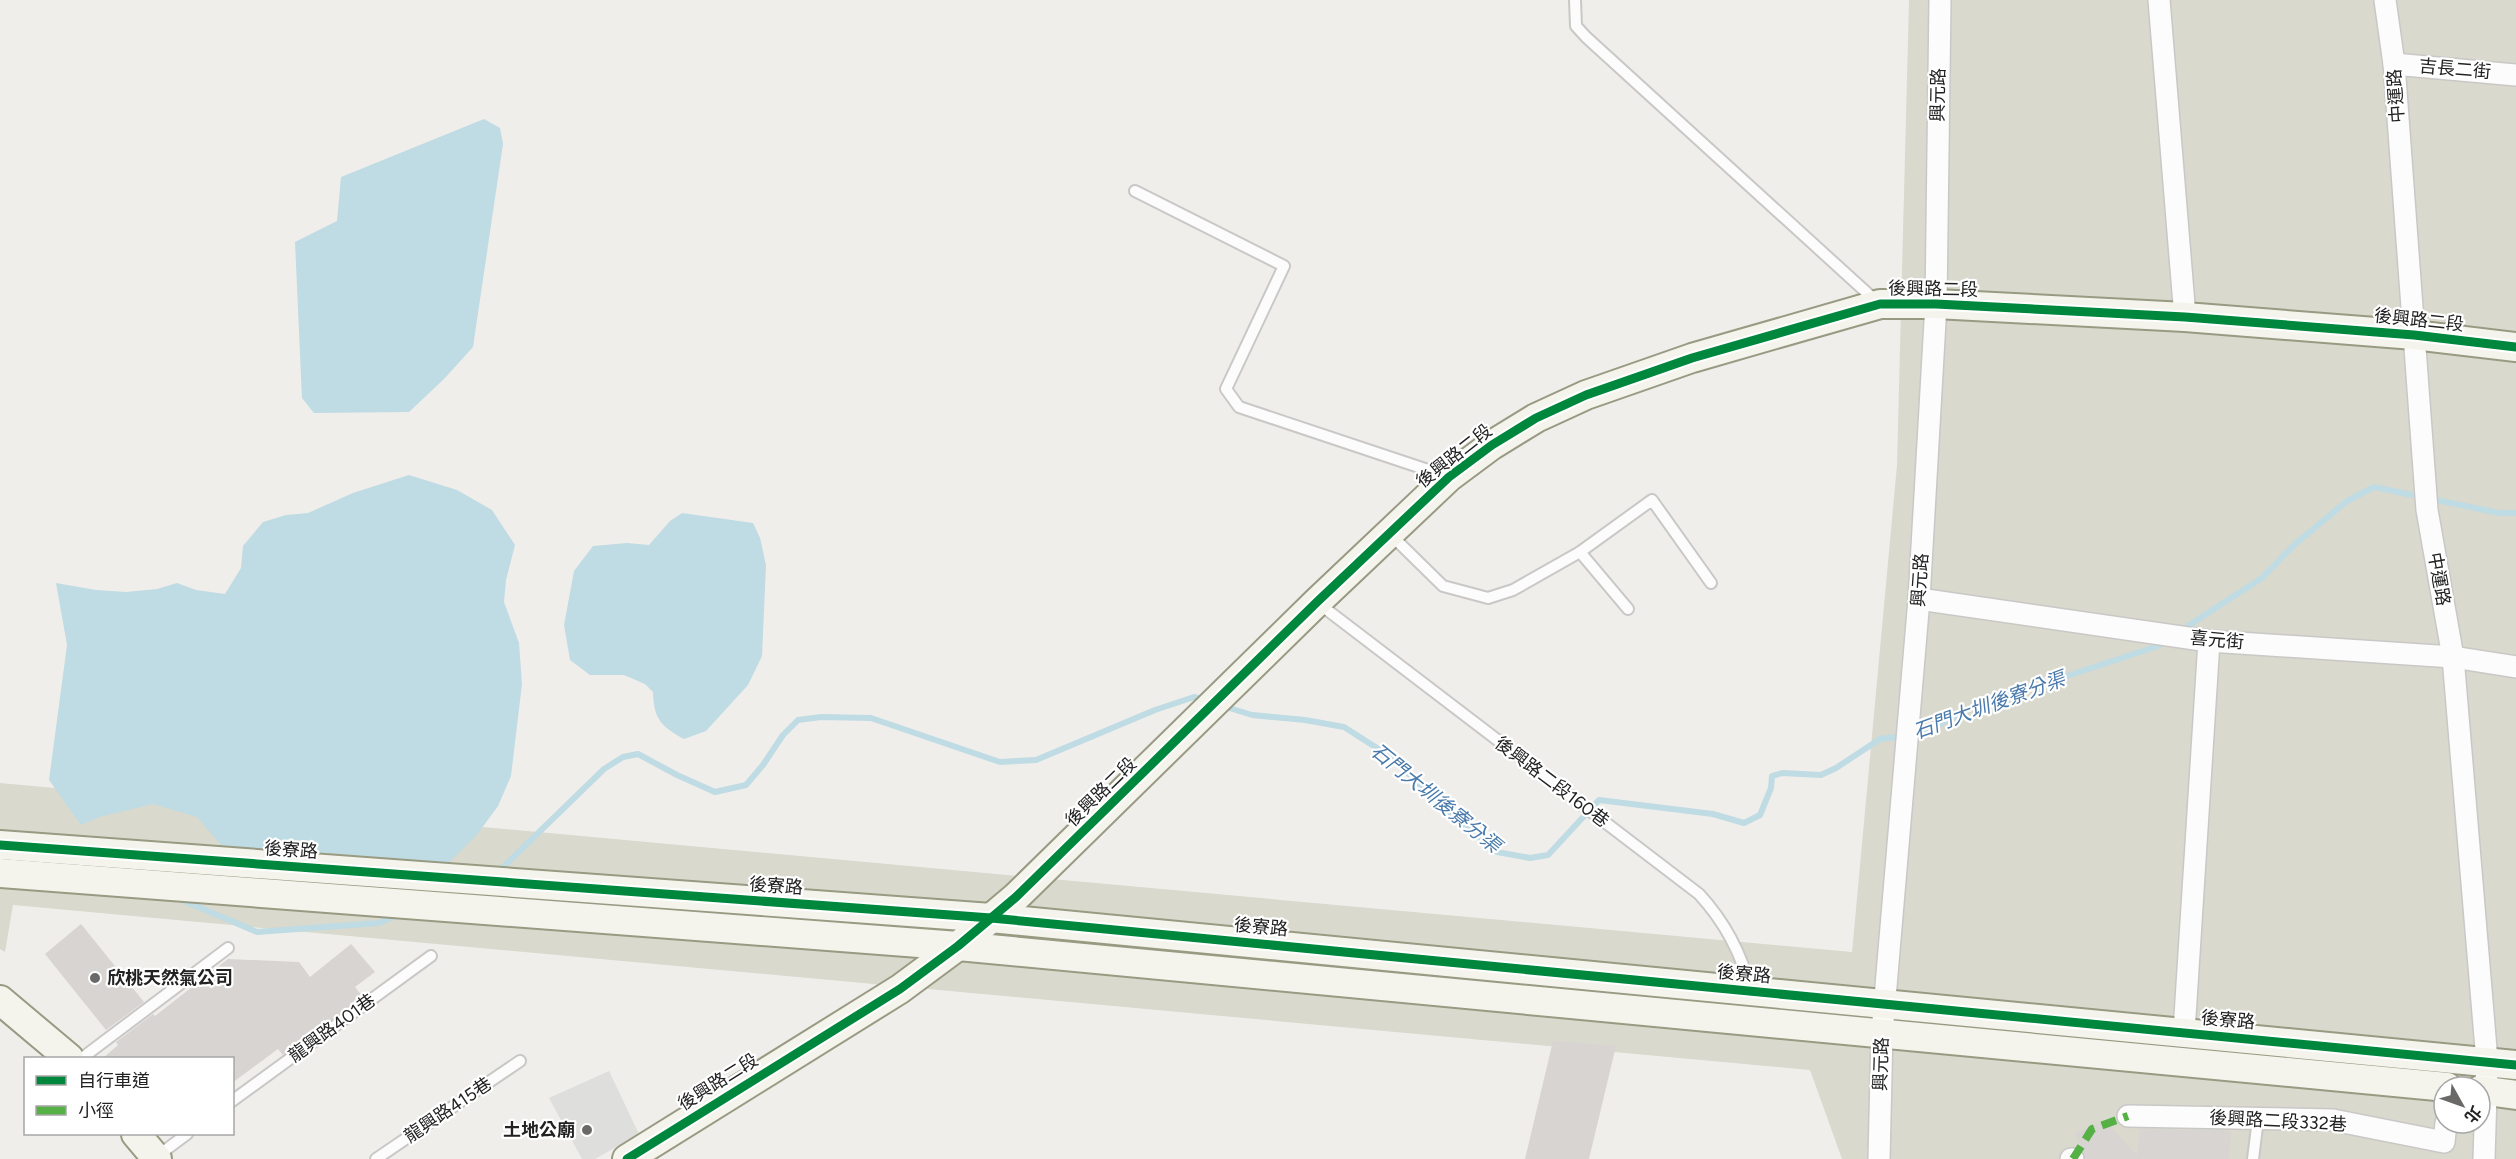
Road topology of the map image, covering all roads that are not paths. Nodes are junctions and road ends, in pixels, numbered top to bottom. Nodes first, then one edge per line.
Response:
1 (1575, 0) edge
2 (1940, 0) edge
3 (2159, 0) edge
4 (2385, 0) edge
5 (2394, 64) junction
6 (2516, 75) edge
7 (1135, 191) dead end
8 (1880, 304) junction
9 (1936, 304) junction
10 (2185, 317) junction
11 (2414, 335) junction
12 (2516, 347) edge
13 (1449, 477) junction
14 (1389, 534) junction
15 (1580, 552) junction
16 (1711, 583) dead end
17 (1919, 600) junction
18 (1317, 602) junction
19 (1628, 609) dead end
20 (2209, 641) junction
21 (2453, 657) junction
22 (2516, 667) edge
23 (0, 845) edge
24 (0, 873) edge
25 (991, 918) junction
26 (958, 946) junction
27 (228, 948) dead end
28 (430, 956) dead end
29 (1751, 991) junction
30 (0, 1000) edge
31 (1886, 1004) junction
32 (2184, 1032) junction
33 (1882, 1034) junction
34 (67, 1057) edge
35 (85, 1057) edge
36 (2452, 1058) junction
37 (520, 1061) dead end
38 (2487, 1061) junction
39 (2516, 1065) edge
40 (2450, 1075) edge
41 (2485, 1075) edge
42 (2432, 1086) edge
43 (2492, 1091) edge
44 (2516, 1095) edge
45 (234, 1100) edge
46 (2128, 1116) dead end
47 (2258, 1119) junction
48 (137, 1135) edge
49 (186, 1135) edge
50 (2445, 1135) edge
51 (2484, 1135) edge
52 (156, 1158) edge
53 (376, 1159) edge
54 (627, 1159) edge
55 (1879, 1159) edge
56 (2253, 1159) edge
57 (2484, 1159) edge

1 - 8 lane
2 - 9 street, 興元路
3 - 10 street
4 - 5 street, 中運路
5 - 6 street, 吉長二街
5 - 11 street, 中運路
7 - 13 lane
8 - 9 street, 後興路二段
8 - 13 street, 後興路二段
9 - 10 street, 後興路二段
9 - 17 street, 興元路
10 - 11 street, 後興路二段
11 - 12 street, 後興路二段
11 - 21 street, 中運路
13 - 14 street, 後興路二段
14 - 15 lane
14 - 18 street, 後興路二段
15 - 16 lane
15 - 19 lane
17 - 20 street, 喜元街
17 - 31 street, 興元路
18 - 25 street, 後興路二段
18 - 29 lane, 後興路二段160巷
20 - 21 street, 喜元街
20 - 32 street
21 - 22 street, 喜元街
21 - 38 street, 中運路
23 - 25 street, 後寮路
24 - 26 street
25 - 26 street, 後興路二段
25 - 29 street, 後寮路
26 - 33 street
26 - 54 street, 後興路二段
27 - 35 lane
28 - 45 lane, 龍興路401巷
29 - 31 street, 後寮路
30 - 34 street
31 - 32 street, 後寮路
31 - 33 street, 興元路
32 - 36 street, 後寮路
33 - 42 street
33 - 55 street, 興元路
36 - 38 street, 後寮路
36 - 40 street
37 - 53 lane, 龍興路415巷
38 - 39 street, 後寮路
38 - 41 street, 中運路
43 - 44 street
46 - 47 street, 後興路二段332巷
47 - 50 street, 後興路二段332巷
47 - 56 lane
48 - 52 street
49 - 52 lane
51 - 57 street, 中運路

